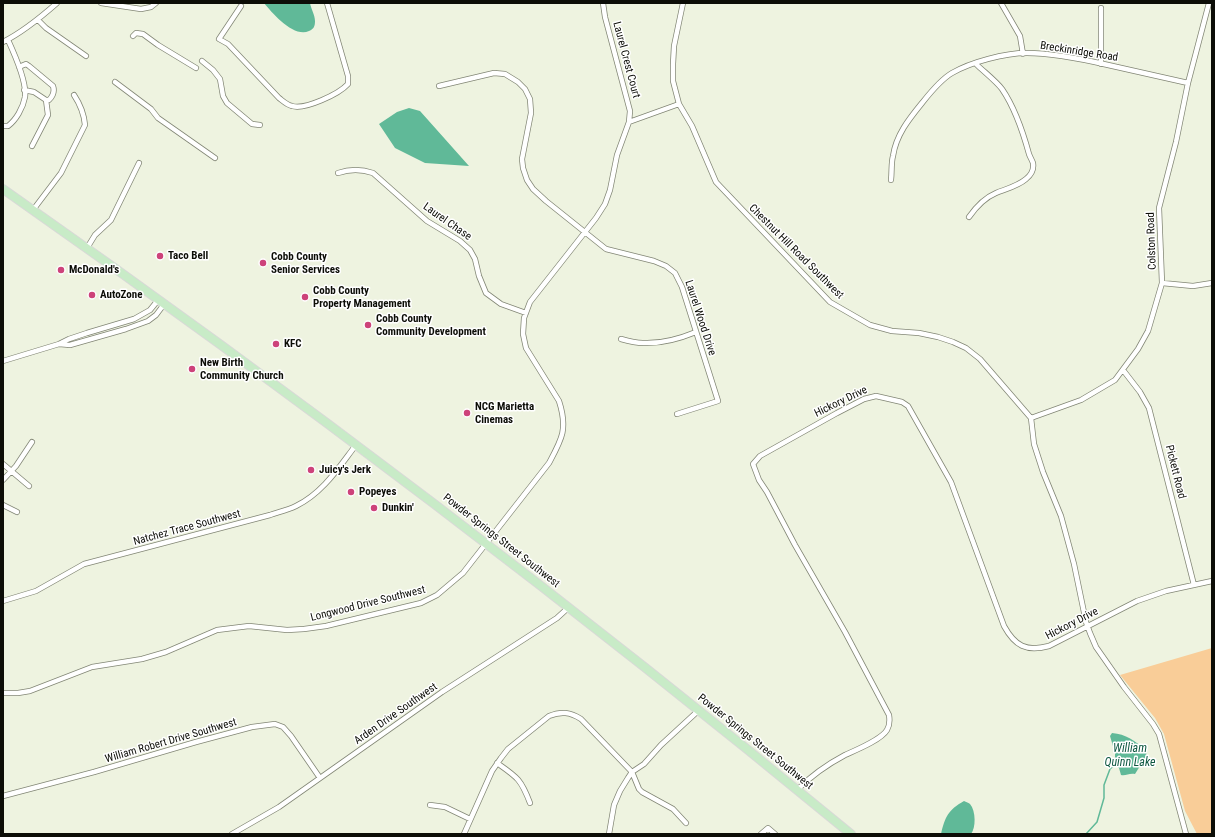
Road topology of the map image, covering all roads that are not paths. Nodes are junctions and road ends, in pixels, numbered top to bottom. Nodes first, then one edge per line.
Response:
1 (57, 3) edge
2 (101, 3) edge
3 (156, 3) edge
4 (327, 3) edge
5 (604, 3) edge
6 (683, 3) edge
7 (1001, 3) edge
8 (1209, 3) edge
9 (118, 4) edge
10 (241, 6) dead end
11 (1101, 8) dead end
12 (38, 20) junction
13 (133, 36) dead end
14 (8, 40) junction
15 (3, 42) edge
16 (1023, 54) junction
17 (86, 56) dead end
18 (202, 61) dead end
19 (976, 64) junction
20 (1101, 64) junction
21 (19, 67) junction
22 (196, 68) dead end
23 (115, 82) dead end
24 (1188, 83) junction
25 (439, 86) dead end
26 (24, 90) junction
27 (74, 95) dead end
28 (46, 100) junction
29 (679, 104) junction
30 (629, 122) junction
31 (260, 125) dead end
32 (3, 126) edge
33 (32, 146) dead end
34 (215, 158) dead end
35 (139, 163) dead end
36 (338, 173) dead end
37 (891, 180) dead end
38 (3, 189) edge
39 (33, 210) junction
40 (969, 218) dead end
41 (585, 232) junction
42 (87, 248) junction
43 (1162, 283) junction
44 (1212, 283) edge
45 (162, 301) junction
46 (526, 313) junction
47 (696, 332) junction
48 (621, 339) dead end
49 (59, 344) junction
50 (3, 360) edge
51 (1123, 370) junction
52 (677, 414) dead end
53 (1031, 418) junction
54 (32, 442) dead end
55 (356, 444) junction
56 (3, 464) edge
57 (11, 471) junction
58 (3, 480) edge
59 (29, 486) dead end
60 (3, 505) edge
61 (17, 512) dead end
62 (486, 543) junction
63 (1212, 581) edge
64 (1194, 585) junction
65 (3, 601) edge
66 (569, 607) junction
67 (1087, 627) junction
68 (3, 693) edge
69 (699, 710) junction
70 (497, 763) junction
71 (632, 772) junction
72 (320, 778) junction
73 (798, 790) junction
74 (3, 796) edge
75 (530, 803) dead end
76 (430, 805) dead end
77 (470, 818) junction
78 (686, 823) dead end
79 (232, 834) edge
80 (464, 834) edge
81 (609, 834) edge
82 (761, 834) edge
83 (776, 834) edge
84 (851, 834) edge
85 (1186, 834) edge

1 - 12 street
2 - 9 street
3 - 9 street
4 - 10 street
5 - 30 street, Laurel Crest Court
6 - 29 street, Chestnut Hill Road Southwest
7 - 16 street
8 - 24 street, Colston Road
11 - 20 street
12 - 14 street
12 - 17 street
13 - 22 street
14 - 15 street
14 - 21 street
16 - 19 street, Breckinridge Road
16 - 20 street, Breckinridge Road
18 - 31 street
19 - 37 street, Breckinridge Road
19 - 40 street
20 - 24 street, Breckinridge Road
21 - 26 street
21 - 28 street
23 - 34 street
24 - 43 street, Colston Road
25 - 41 street, Laurel Wood Drive
26 - 28 street
26 - 32 street
27 - 39 street
28 - 33 street
29 - 30 street
29 - 53 street, Chestnut Hill Road Southwest
30 - 41 street, Longwood Drive Southwest
35 - 42 street
36 - 46 street, Laurel Chase
38 - 39 main road, Powder Springs Street Southwest
39 - 42 main road, Powder Springs Street Southwest
41 - 46 street, Longwood Drive Southwest
41 - 47 street, Laurel Wood Drive
42 - 45 main road, Powder Springs Street Southwest
43 - 44 street
43 - 51 street, Colston Road
45 - 49 street
45 - 49 street
45 - 55 main road, Powder Springs Street Southwest
46 - 62 street, Longwood Drive Southwest
47 - 48 street
47 - 52 street, Laurel Wood Drive
49 - 50 street
51 - 53 street, Colston Road
51 - 64 street, Pickett Road
53 - 67 street
54 - 57 street
55 - 62 main road, Powder Springs Street Southwest
55 - 65 street, Natchez Trace Southwest
56 - 57 street
57 - 58 street
57 - 59 street
60 - 61 street
62 - 66 main road, Powder Springs Street Southwest
62 - 68 street, Longwood Drive Southwest
63 - 64 street, Hickory Drive
64 - 67 street, Hickory Drive
66 - 69 main road, Powder Springs Street Southwest
66 - 72 street, Arden Drive Southwest
67 - 73 street, Hickory Drive
67 - 85 street
69 - 71 street
69 - 73 main road, Powder Springs Street Southwest
70 - 71 street
70 - 75 street
70 - 77 street
71 - 78 street
71 - 81 street
72 - 74 street, William Robert Drive Southwest
72 - 79 street, Arden Drive Southwest
73 - 84 main road, Powder Springs Street Southwest
76 - 77 street
77 - 80 street
82 - 83 street

